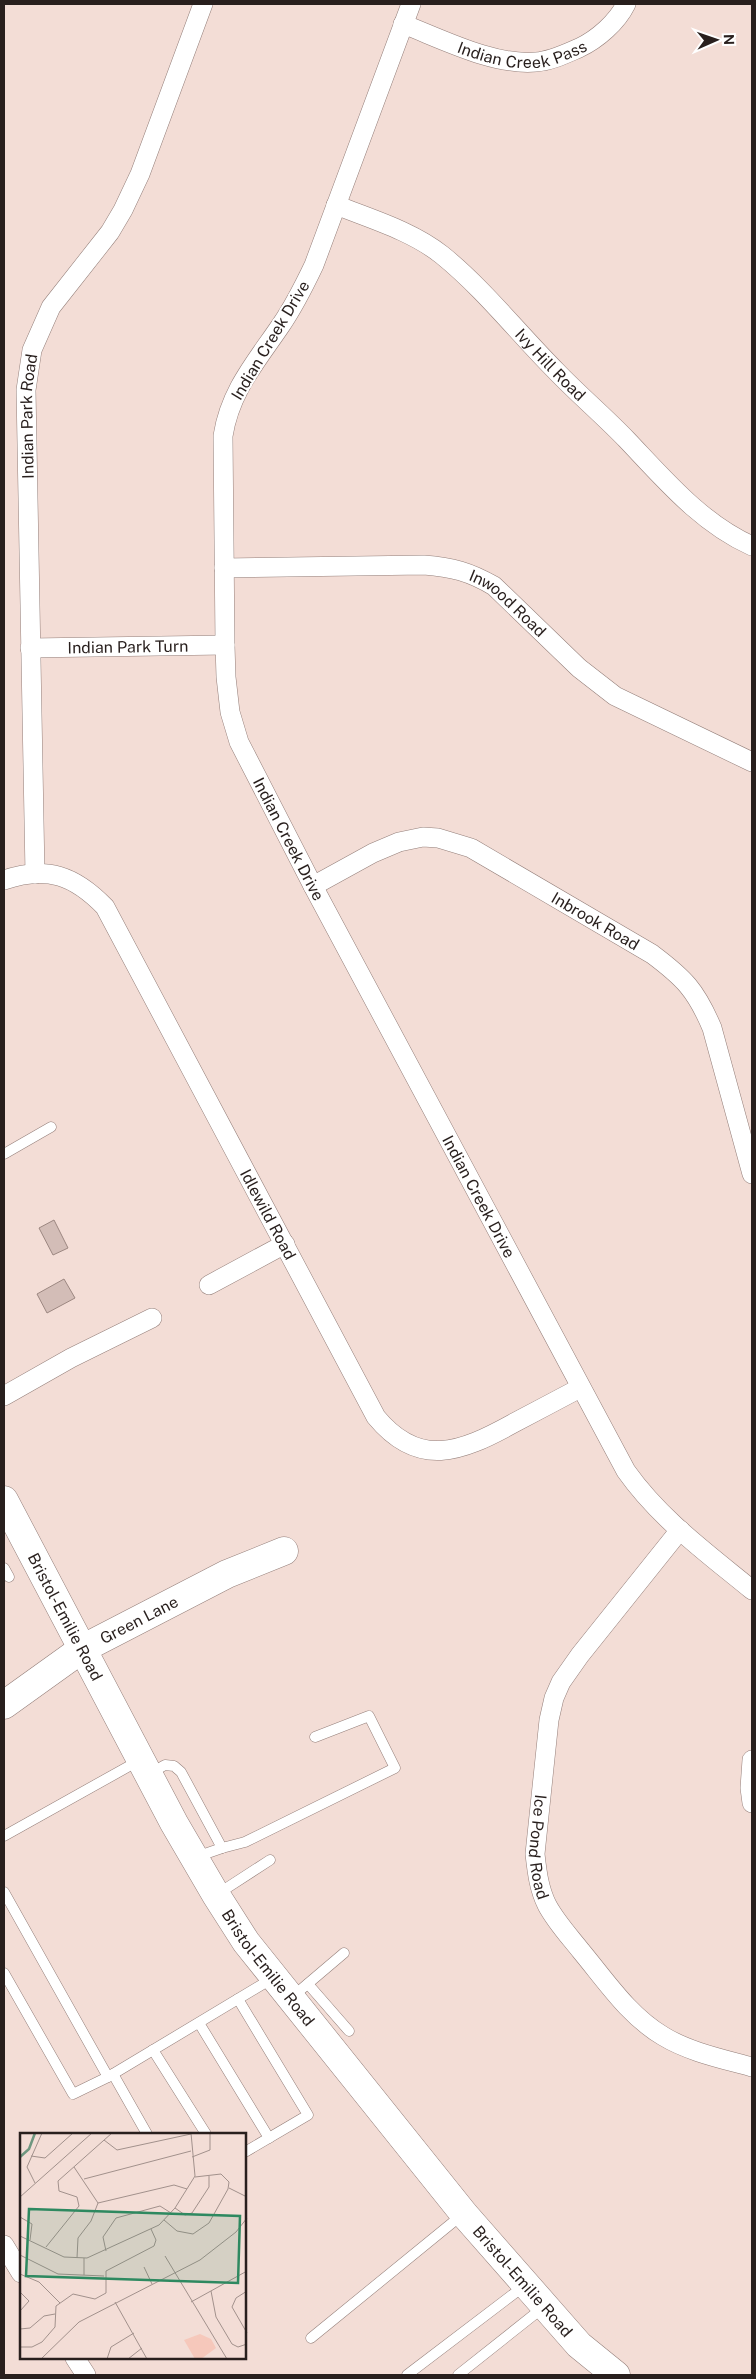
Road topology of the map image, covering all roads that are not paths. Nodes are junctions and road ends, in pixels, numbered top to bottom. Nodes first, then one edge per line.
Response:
1 (203, 4) edge
2 (411, 4) edge
3 (626, 4) edge
4 (403, 24) junction
5 (336, 205) junction
6 (752, 546) edge
7 (224, 568) junction
8 (225, 645) junction
9 (30, 648) junction
10 (752, 762) edge
11 (35, 874) junction
12 (4, 880) edge
13 (313, 886) junction
14 (51, 1127) dead end
15 (4, 1154) edge
16 (752, 1174) edge
17 (285, 1244) junction
18 (209, 1285) dead end
19 (152, 1318) dead end
20 (580, 1388) junction
21 (4, 1396) edge
22 (4, 1500) edge
23 (680, 1530) junction
24 (284, 1551) dead end
25 (752, 1590) edge
26 (82, 1649) junction
27 (4, 1705) edge
28 (315, 1737) dead end
29 (752, 1760) edge
30 (144, 1767) junction
31 (752, 1802) edge
32 (4, 1836) edge
33 (222, 1848) junction
34 (194, 1858) junction
35 (270, 1860) dead end
36 (4, 1892) edge
37 (216, 1895) junction
38 (344, 1953) dead end
39 (4, 1972) edge
40 (273, 1978) junction
41 (299, 1991) junction
42 (238, 1999) junction
43 (199, 2023) junction
44 (349, 2031) dead end
45 (153, 2050) junction
46 (752, 2068) edge
47 (110, 2075) junction
48 (146, 2133) edge
49 (205, 2133) edge
50 (268, 2138) junction
51 (246, 2151) edge
52 (464, 2214) junction
53 (4, 2245) edge
54 (20, 2270) edge
55 (527, 2283) junction
56 (546, 2306) junction
57 (312, 2338) dead end
58 (76, 2359) edge
59 (86, 2375) edge
60 (407, 2375) edge
61 (458, 2375) edge
62 (616, 2375) edge

1 - 9 street, Indian Park Road
2 - 4 street, Indian Creek Drive
3 - 4 street, Indian Creek Pass
4 - 5 street, Indian Creek Drive
5 - 6 street, Ivy Hill Road
5 - 7 street, Indian Creek Drive
7 - 8 street, Indian Creek Drive
7 - 10 street, Inwood Road
8 - 9 street, Indian Park Turn
8 - 13 street, Indian Creek Drive
9 - 11 street, Indian Park Road
11 - 12 street, Idlewild Road
11 - 17 street, Idlewild Road
13 - 16 street, Inbrook Road
13 - 20 street, Indian Creek Drive
14 - 15 lane
17 - 18 street
17 - 20 street, Idlewild Road
19 - 21 street
20 - 23 street, Indian Creek Drive
22 - 26 street, Bristol-Emilie Road
23 - 25 street, Indian Creek Drive
23 - 46 street, Ice Pond Road
24 - 26 street, Green Lane
26 - 27 street, Green Lane
26 - 30 street, Bristol-Emilie Road
28 - 33 lane
29 - 31 street
30 - 32 lane
30 - 33 lane
30 - 34 street, Bristol-Emilie Road
33 - 34 lane
34 - 37 street, Bristol-Emilie Road
35 - 37 lane
36 - 47 lane
37 - 40 street, Bristol-Emilie Road
38 - 41 lane
39 - 47 lane
40 - 41 street, Bristol-Emilie Road
40 - 42 lane
41 - 44 lane
41 - 52 street, Bristol-Emilie Road
42 - 43 lane
42 - 50 lane
43 - 45 lane
43 - 50 lane
45 - 47 lane
45 - 49 lane
47 - 48 lane
50 - 51 lane
52 - 55 street, Bristol-Emilie Road
52 - 57 lane
53 - 54 street
55 - 56 street, Bristol-Emilie Road
55 - 60 lane
56 - 61 lane
56 - 62 street, Bristol-Emilie Road
58 - 59 street

